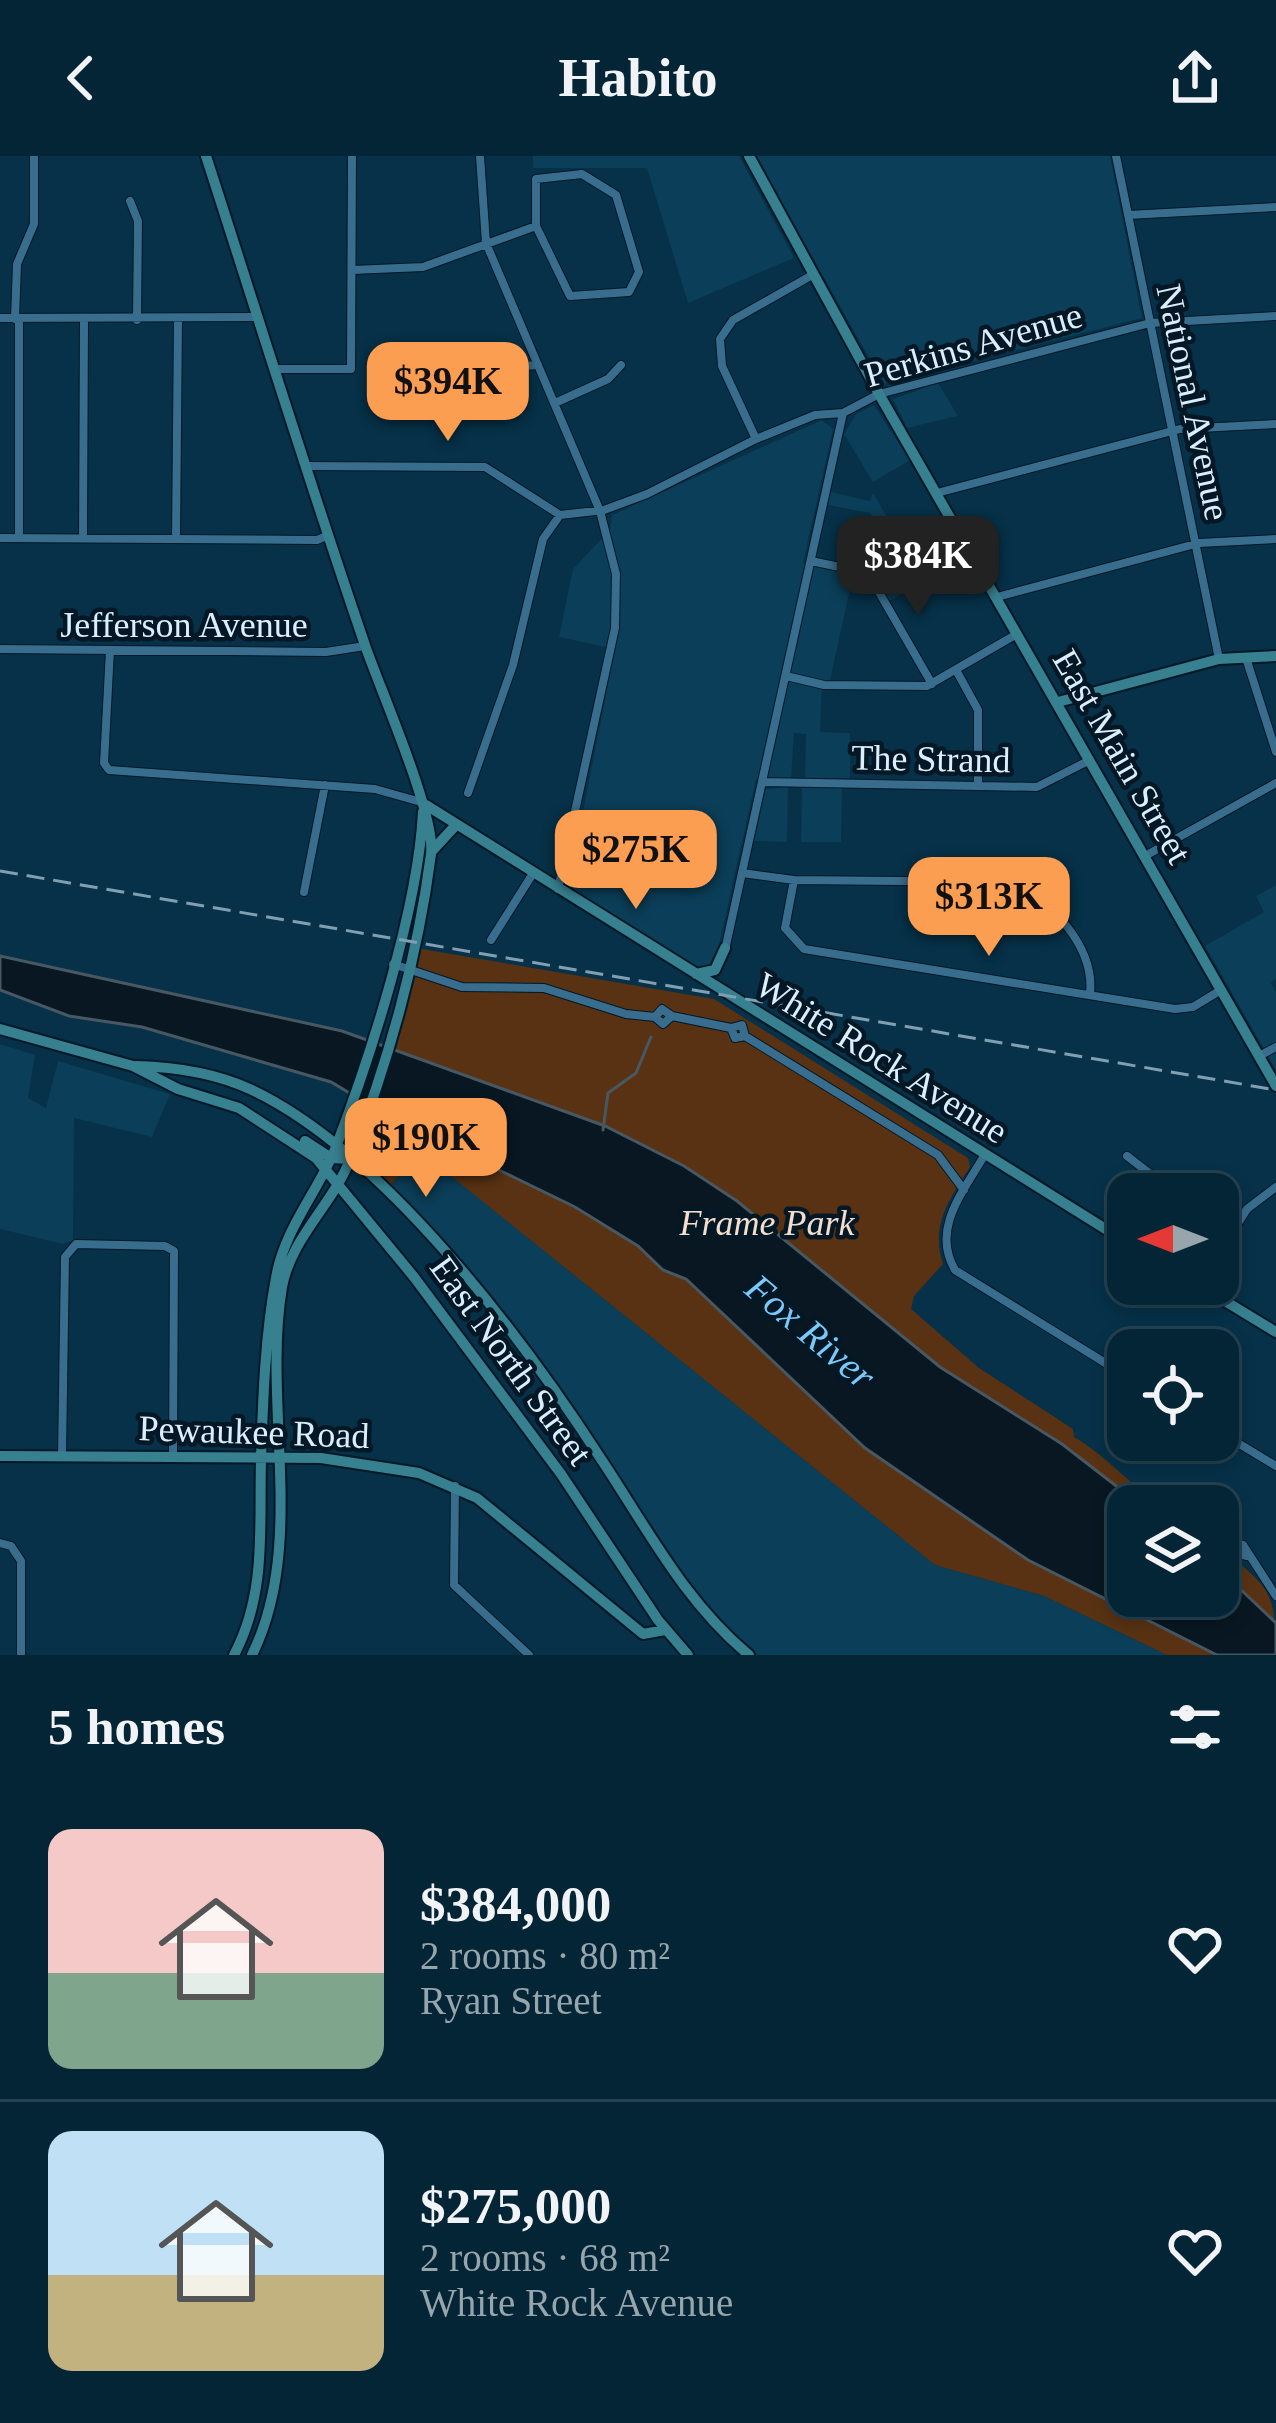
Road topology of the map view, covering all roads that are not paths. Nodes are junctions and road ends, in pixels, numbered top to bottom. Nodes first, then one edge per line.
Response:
1 (34, 156) edge
2 (206, 156) edge
3 (352, 156) edge
4 (480, 156) edge
5 (749, 156) edge
6 (1116, 156) edge
7 (130, 201) dead end
8 (1276, 207) edge
9 (1128, 215) junction
10 (536, 226) junction
11 (486, 243) junction
12 (352, 270) junction
13 (814, 274) junction
14 (1276, 316) edge
15 (258, 317) junction
16 (0, 319) edge
17 (17, 319) junction
18 (84, 319) junction
19 (137, 320) junction
20 (178, 320) junction
21 (1150, 323) junction
22 (538, 365) junction
23 (621, 365) dead end
24 (275, 369) junction
25 (487, 369) dead end
26 (878, 394) junction
27 (555, 403) junction
28 (843, 413) junction
29 (1276, 424) edge
30 (1172, 430) junction
31 (756, 439) junction
32 (306, 466) junction
33 (937, 493) junction
34 (600, 511) junction
35 (560, 515) junction
36 (953, 522) junction
37 (329, 535) junction
38 (19, 537) junction
39 (0, 538) edge
40 (83, 538) junction
41 (176, 538) junction
42 (1276, 539) edge
43 (1196, 544) junction
44 (811, 561) junction
45 (868, 573) junction
46 (997, 597) junction
47 (1018, 634) junction
48 (365, 646) junction
49 (0, 650) edge
50 (110, 650) junction
51 (1276, 656) edge
52 (1246, 658) junction
53 (1219, 659) junction
54 (956, 670) junction
55 (786, 676) junction
56 (932, 684) junction
57 (1058, 702) junction
58 (1276, 752) edge
59 (1091, 759) junction
60 (763, 782) junction
61 (1276, 783) edge
62 (325, 785) junction
63 (978, 786) junction
64 (468, 793) dead end
65 (423, 803) junction
66 (455, 826) junction
67 (432, 850) junction
68 (1145, 856) junction
69 (742, 873) junction
70 (532, 874) junction
71 (794, 880) junction
72 (557, 890) junction
73 (304, 892) dead end
74 (408, 896) junction
75 (422, 900) junction
76 (491, 940) dead end
77 (725, 948) junction
78 (393, 964) junction
79 (409, 967) junction
80 (689, 973) junction
81 (716, 989) junction
82 (1221, 990) junction
83 (1090, 994) junction
84 (0, 1028) edge
85 (378, 1041) junction
86 (1276, 1047) edge
87 (1259, 1056) junction
88 (133, 1066) junction
89 (1276, 1086) edge
90 (220, 1102) junction
91 (357, 1108) junction
92 (314, 1128) junction
93 (984, 1156) junction
94 (1127, 1156) dead end
95 (337, 1157) junction
96 (1149, 1173) edge
97 (340, 1182) junction
98 (1276, 1187) edge
99 (964, 1190) junction
100 (1239, 1222) edge
101 (1107, 1229) edge
102 (1233, 1305) edge
103 (1276, 1332) edge
104 (1107, 1364) edge
105 (1239, 1444) edge
106 (0, 1456) edge
107 (62, 1456) junction
108 (173, 1456) junction
109 (277, 1457) junction
110 (261, 1458) junction
111 (1276, 1466) edge
112 (456, 1486) junction
113 (261, 1511) junction
114 (277, 1512) junction
115 (0, 1543) edge
116 (1247, 1556) dead end
117 (256, 1596) junction
118 (1276, 1596) edge
119 (272, 1600) junction
120 (665, 1630) junction
121 (21, 1655) edge
122 (234, 1655) edge
123 (252, 1655) edge
124 (529, 1655) edge
125 (688, 1655) edge
126 (748, 1655) edge

1 - 17 street
2 - 15 main road
3 - 12 street
4 - 11 street
5 - 13 main road, East Main Street
6 - 9 street, National Avenue
7 - 19 street
8 - 9 street
9 - 21 street, National Avenue
10 - 10 street
10 - 11 street
11 - 12 street
11 - 22 street
12 - 24 street
13 - 26 main road, East Main Street
13 - 31 street
14 - 21 street, Perkins Avenue
15 - 20 street
15 - 24 main road
16 - 17 street
17 - 18 street
17 - 38 street
18 - 19 street
18 - 40 street
19 - 20 street
20 - 41 street
21 - 26 street, Perkins Avenue
21 - 30 street, National Avenue
22 - 25 street
22 - 27 street
23 - 27 street
24 - 32 main road
26 - 28 street, Perkins Avenue
26 - 33 main road, East Main Street
27 - 34 street
28 - 31 street
28 - 44 street, Perkins Avenue
29 - 30 street
30 - 33 street
30 - 43 street, National Avenue
31 - 34 street
32 - 35 street
32 - 37 main road
33 - 36 main road, East Main Street
34 - 35 street
34 - 72 street
35 - 64 street
36 - 45 street
36 - 46 main road, East Main Street
37 - 41 street
37 - 48 main road
38 - 39 street
38 - 40 street
40 - 41 street
42 - 43 street
43 - 46 street
43 - 53 street, National Avenue
44 - 45 street
44 - 55 street, Perkins Avenue
45 - 56 street
46 - 47 main road, East Main Street
47 - 54 street
47 - 57 main road, East Main Street
48 - 50 street, Jefferson Avenue
48 - 65 main road
49 - 50 street, Jefferson Avenue
50 - 62 street
51 - 52 main road
52 - 53 main road
52 - 58 street
53 - 57 main road
54 - 56 street
54 - 63 street
55 - 56 street
55 - 60 street, Perkins Avenue
57 - 59 main road, East Main Street
59 - 63 street, The Strand
59 - 68 main road, East Main Street
60 - 63 street, The Strand
60 - 69 street, Perkins Avenue
61 - 68 street
62 - 65 street
62 - 73 street
65 - 66 main road, White Rock Avenue
65 - 67 main road
65 - 74 main road
66 - 67 main road
66 - 70 main road, White Rock Avenue
67 - 75 main road
68 - 82 main road, East Main Street
69 - 71 street
69 - 77 street, Perkins Avenue
70 - 72 main road, White Rock Avenue
70 - 76 street
71 - 83 street
71 - 83 street
72 - 80 main road, White Rock Avenue
74 - 75 main road
74 - 78 main road
75 - 79 main road
77 - 80 main road
77 - 81 street, Perkins Avenue
78 - 79 street
78 - 85 main road
79 - 85 main road
79 - 99 street
80 - 81 main road, White Rock Avenue
81 - 93 main road, White Rock Avenue
82 - 83 street
82 - 87 main road, East Main Street
84 - 88 main road, East North Street
85 - 91 main road
86 - 87 street
87 - 89 main road, East Main Street
88 - 90 main road, East North Street
88 - 92 main road, East North Street
90 - 95 main road, East North Street
90 - 95 main road
91 - 92 main road
91 - 95 main road
91 - 95 main road
92 - 95 main road, East North Street
93 - 99 street
93 - 101 main road, White Rock Avenue
94 - 96 street
95 - 97 main road
95 - 97 main road, East North Street
95 - 110 main road
95 - 126 main road
97 - 109 main road
97 - 120 main road, East North Street
98 - 100 street
99 - 104 street
102 - 103 main road
105 - 111 street
106 - 107 main road, Pewaukee Road
107 - 108 main road, Pewaukee Road
107 - 108 street
108 - 110 main road, Pewaukee Road
109 - 110 main road, Pewaukee Road
109 - 112 main road, Pewaukee Road
109 - 114 main road
110 - 113 main road
112 - 120 main road, Pewaukee Road
112 - 124 street
113 - 114 main road
113 - 117 main road
114 - 119 main road
115 - 121 street
116 - 118 street
117 - 119 main road
117 - 122 main road
119 - 123 main road
120 - 125 main road, East North Street

